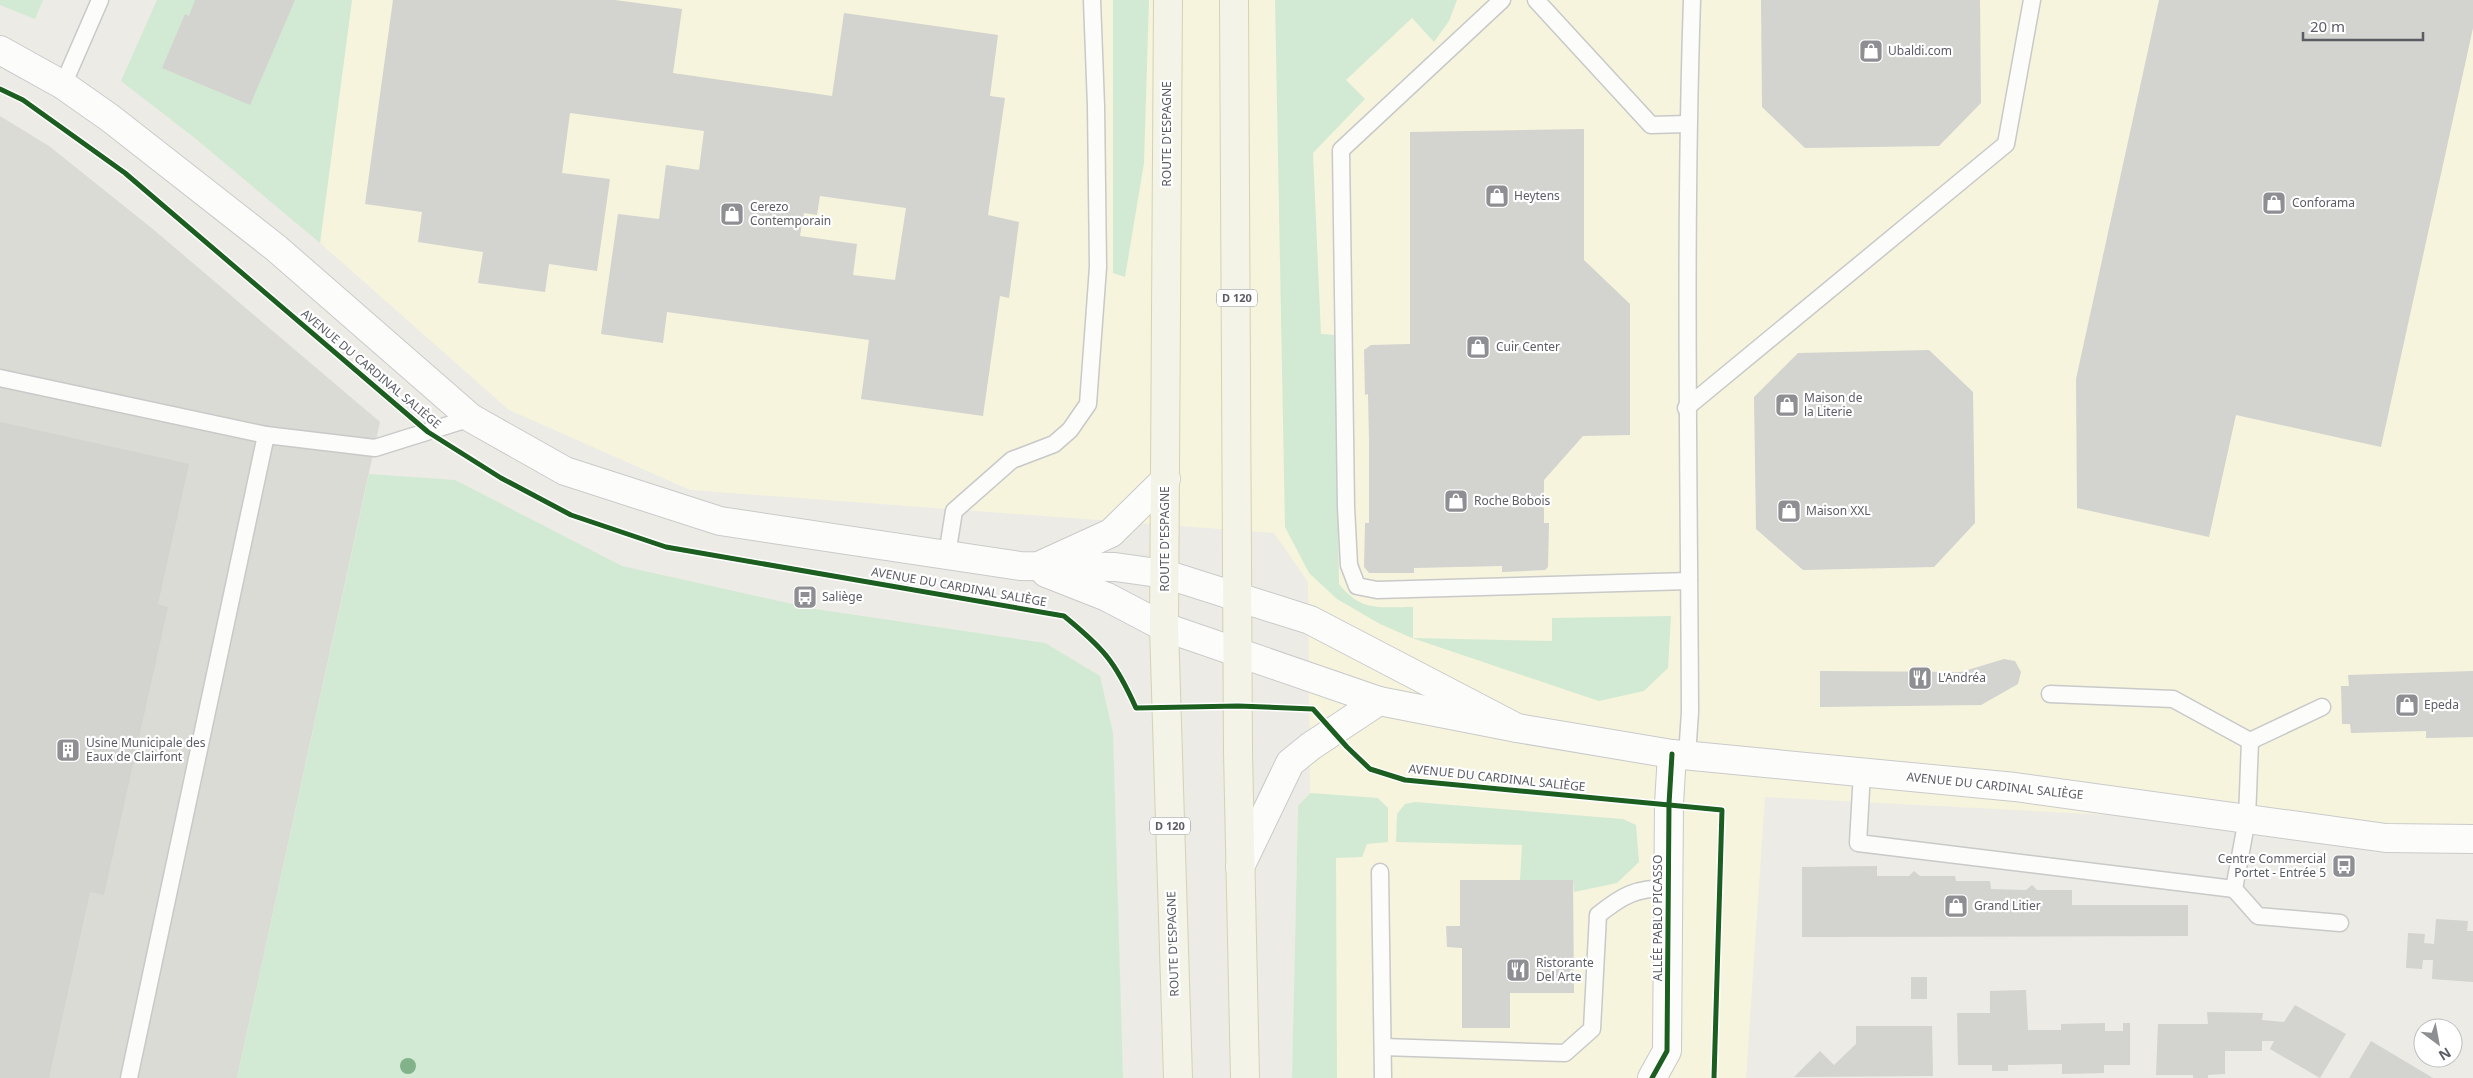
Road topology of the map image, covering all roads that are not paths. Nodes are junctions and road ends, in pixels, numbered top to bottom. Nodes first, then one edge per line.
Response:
1 (100, 0) edge
2 (1092, 0) edge
3 (1168, 0) edge
4 (1234, 0) edge
5 (1502, 0) edge
6 (1536, 0) edge
7 (1692, 0) edge
8 (2032, 0) edge
9 (0, 50) edge
10 (63, 86) junction
11 (1688, 124) junction
12 (0, 378) edge
13 (1686, 408) junction
14 (471, 418) junction
15 (266, 435) junction
16 (1166, 479) junction
17 (947, 555) junction
18 (1035, 568) junction
19 (1165, 574) junction
20 (1689, 581) junction
21 (1238, 597) junction
22 (1164, 627) junction
23 (1238, 653) junction
24 (2050, 694) dead end
25 (1379, 701) junction
26 (2322, 707) dead end
27 (1517, 728) junction
28 (2250, 741) junction
29 (1680, 755) junction
30 (1862, 772) junction
31 (2247, 819) junction
32 (2473, 839) edge
33 (1240, 867) junction
34 (1380, 872) dead end
35 (1668, 888) junction
36 (2234, 889) junction
37 (2340, 923) dead end
38 (1383, 1047) junction
39 (129, 1078) edge
40 (1178, 1078) edge
41 (1246, 1078) edge
42 (1383, 1078) edge
43 (1652, 1078) edge

1 - 10 lane
2 - 17 lane
3 - 16 main road, ROUTE D'ESPAGNE / D 120
4 - 21 main road, D 120
5 - 20 lane
6 - 11 lane
7 - 11 lane
8 - 13 lane
9 - 10 main road
10 - 14 main road
11 - 13 lane
12 - 15 lane
13 - 20 lane
14 - 15 lane
14 - 17 main road
15 - 39 lane
16 - 18 main road
16 - 19 main road, ROUTE D'ESPAGNE / D 120
17 - 18 main road
18 - 19 main road
18 - 22 main road, AVENUE DU CARDINAL SALIÈGE
19 - 21 main road
19 - 22 main road, ROUTE D'ESPAGNE / D 120
20 - 29 lane
21 - 23 main road, D 120
21 - 27 main road
22 - 23 main road, AVENUE DU CARDINAL SALIÈGE
22 - 40 main road, ROUTE D'ESPAGNE / D 120
23 - 25 main road, AVENUE DU CARDINAL SALIÈGE
23 - 33 main road, D 120
24 - 28 lane
25 - 27 main road, AVENUE DU CARDINAL SALIÈGE
25 - 33 main road
26 - 28 lane
27 - 29 main road, AVENUE DU CARDINAL SALIÈGE
28 - 31 lane
29 - 30 main road, AVENUE DU CARDINAL SALIÈGE
29 - 35 main road, ALLÉE PABLO PICASSO
30 - 31 main road, AVENUE DU CARDINAL SALIÈGE
30 - 36 lane
31 - 32 main road, AVENUE DU CARDINAL SALIÈGE
31 - 36 lane
33 - 41 main road, D 120
34 - 38 lane
35 - 38 lane
35 - 43 main road, ALLÉE PABLO PICASSO
36 - 37 lane
38 - 42 lane

